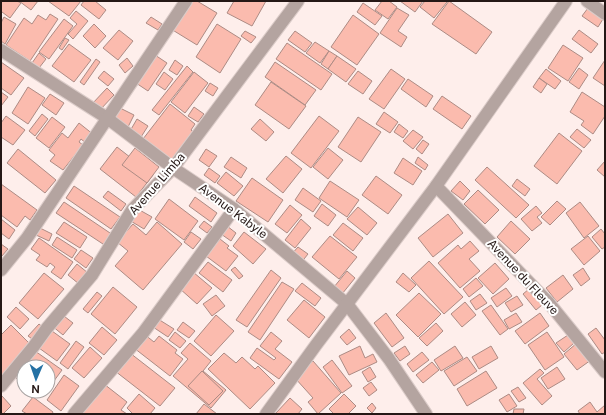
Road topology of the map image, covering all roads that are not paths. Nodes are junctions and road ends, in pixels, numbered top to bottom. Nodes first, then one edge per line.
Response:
1 (186, 1) edge
2 (298, 1) edge
3 (566, 1) edge
4 (587, 1) edge
5 (605, 14) edge
6 (1, 50) edge
7 (107, 118) junction
8 (173, 168) junction
9 (436, 186) junction
10 (234, 209) junction
11 (1, 270) edge
12 (347, 304) junction
13 (605, 372) edge
14 (1, 386) edge
15 (74, 414) edge
16 (266, 414) edge
17 (426, 414) edge

1 - 7 street
2 - 8 street, Avenue Limba
3 - 9 street
4 - 5 street
6 - 7 street, Avenue Kabyle
7 - 8 street, Avenue Kabyle
7 - 11 street
8 - 10 street, Avenue Kabyle
8 - 14 street, Avenue Limba
9 - 12 street
9 - 13 street, Avenue du Fleuve
10 - 12 street, Avenue Kabyle
10 - 15 street
12 - 16 street
12 - 17 street, Avenue Kabyle

